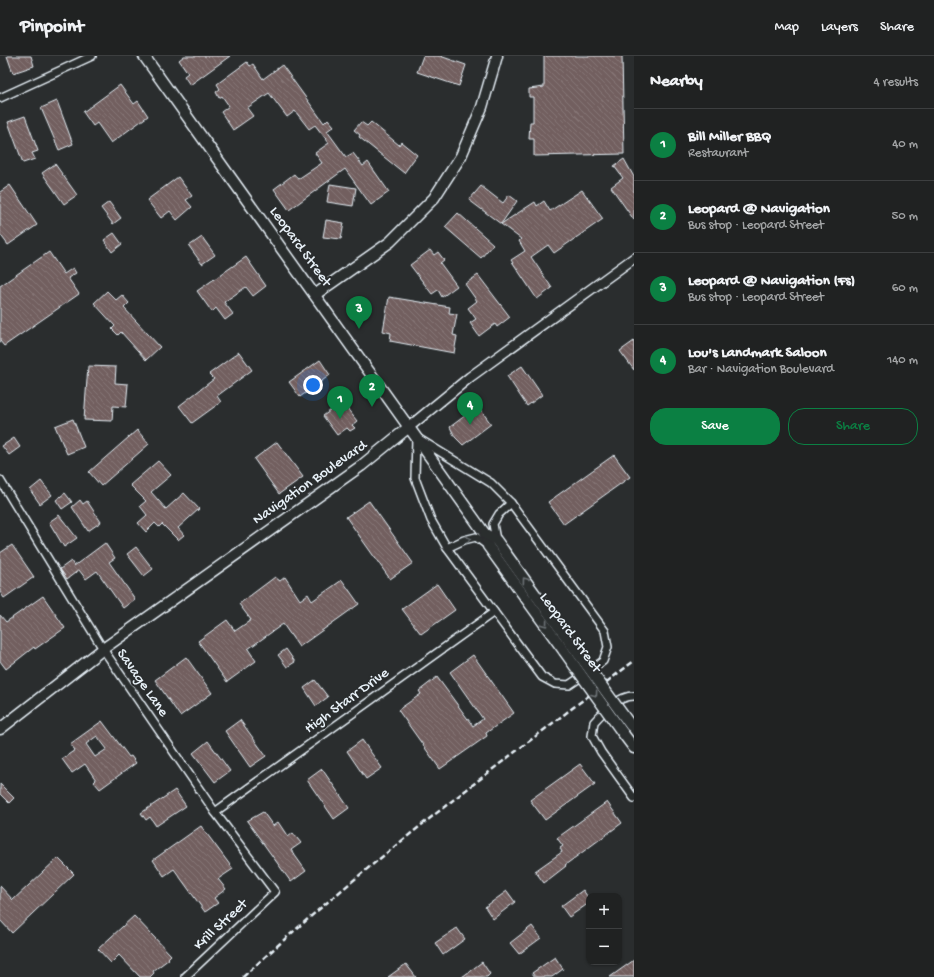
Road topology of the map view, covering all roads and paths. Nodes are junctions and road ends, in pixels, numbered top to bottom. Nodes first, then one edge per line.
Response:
1 (92, 56) edge
2 (144, 56) edge
3 (497, 56) edge
4 (0, 98) edge
5 (634, 258) edge
6 (316, 294) junction
7 (409, 427) junction
8 (416, 437) junction
9 (0, 480) edge
10 (511, 504) junction
11 (485, 534) junction
12 (496, 540) junction
13 (488, 546) junction
14 (447, 548) junction
15 (494, 612) junction
16 (568, 648) junction
17 (103, 649) junction
18 (634, 696) edge
19 (0, 729) edge
20 (629, 729) edge
21 (634, 748) edge
22 (634, 798) edge
23 (215, 812) junction
24 (275, 892) joint
25 (185, 977) edge

1 - 4 street
2 - 6 main road, Leopard Street
3 - 6 main road
5 - 7 street, Navigation Boulevard
6 - 7 main road, Leopard Street
7 - 8 main road, Leopard Street
7 - 17 main road, Navigation Boulevard
8 - 10 street
8 - 11 main road, Leopard Street
8 - 14 street
9 - 17 street, Savage Lane
10 - 12 street
10 - 15 street
11 - 12 main road, Leopard Street
11 - 13 main road, Leopard Street
16 -> 12 main road, Leopard Street
14 -> 13 street
13 -> 16 main road, Leopard Street
14 - 15 street
15 - 23 street, High Starr Drive
16 - 20 main road, Leopard Street, bridge
17 - 19 main road, Navigation Boulevard
17 - 23 street, Savage Lane
18 - 22 street
20 - 21 main road, Leopard Street
23 - 24 street, Savage Lane
24 - 25 street, Krill Street

